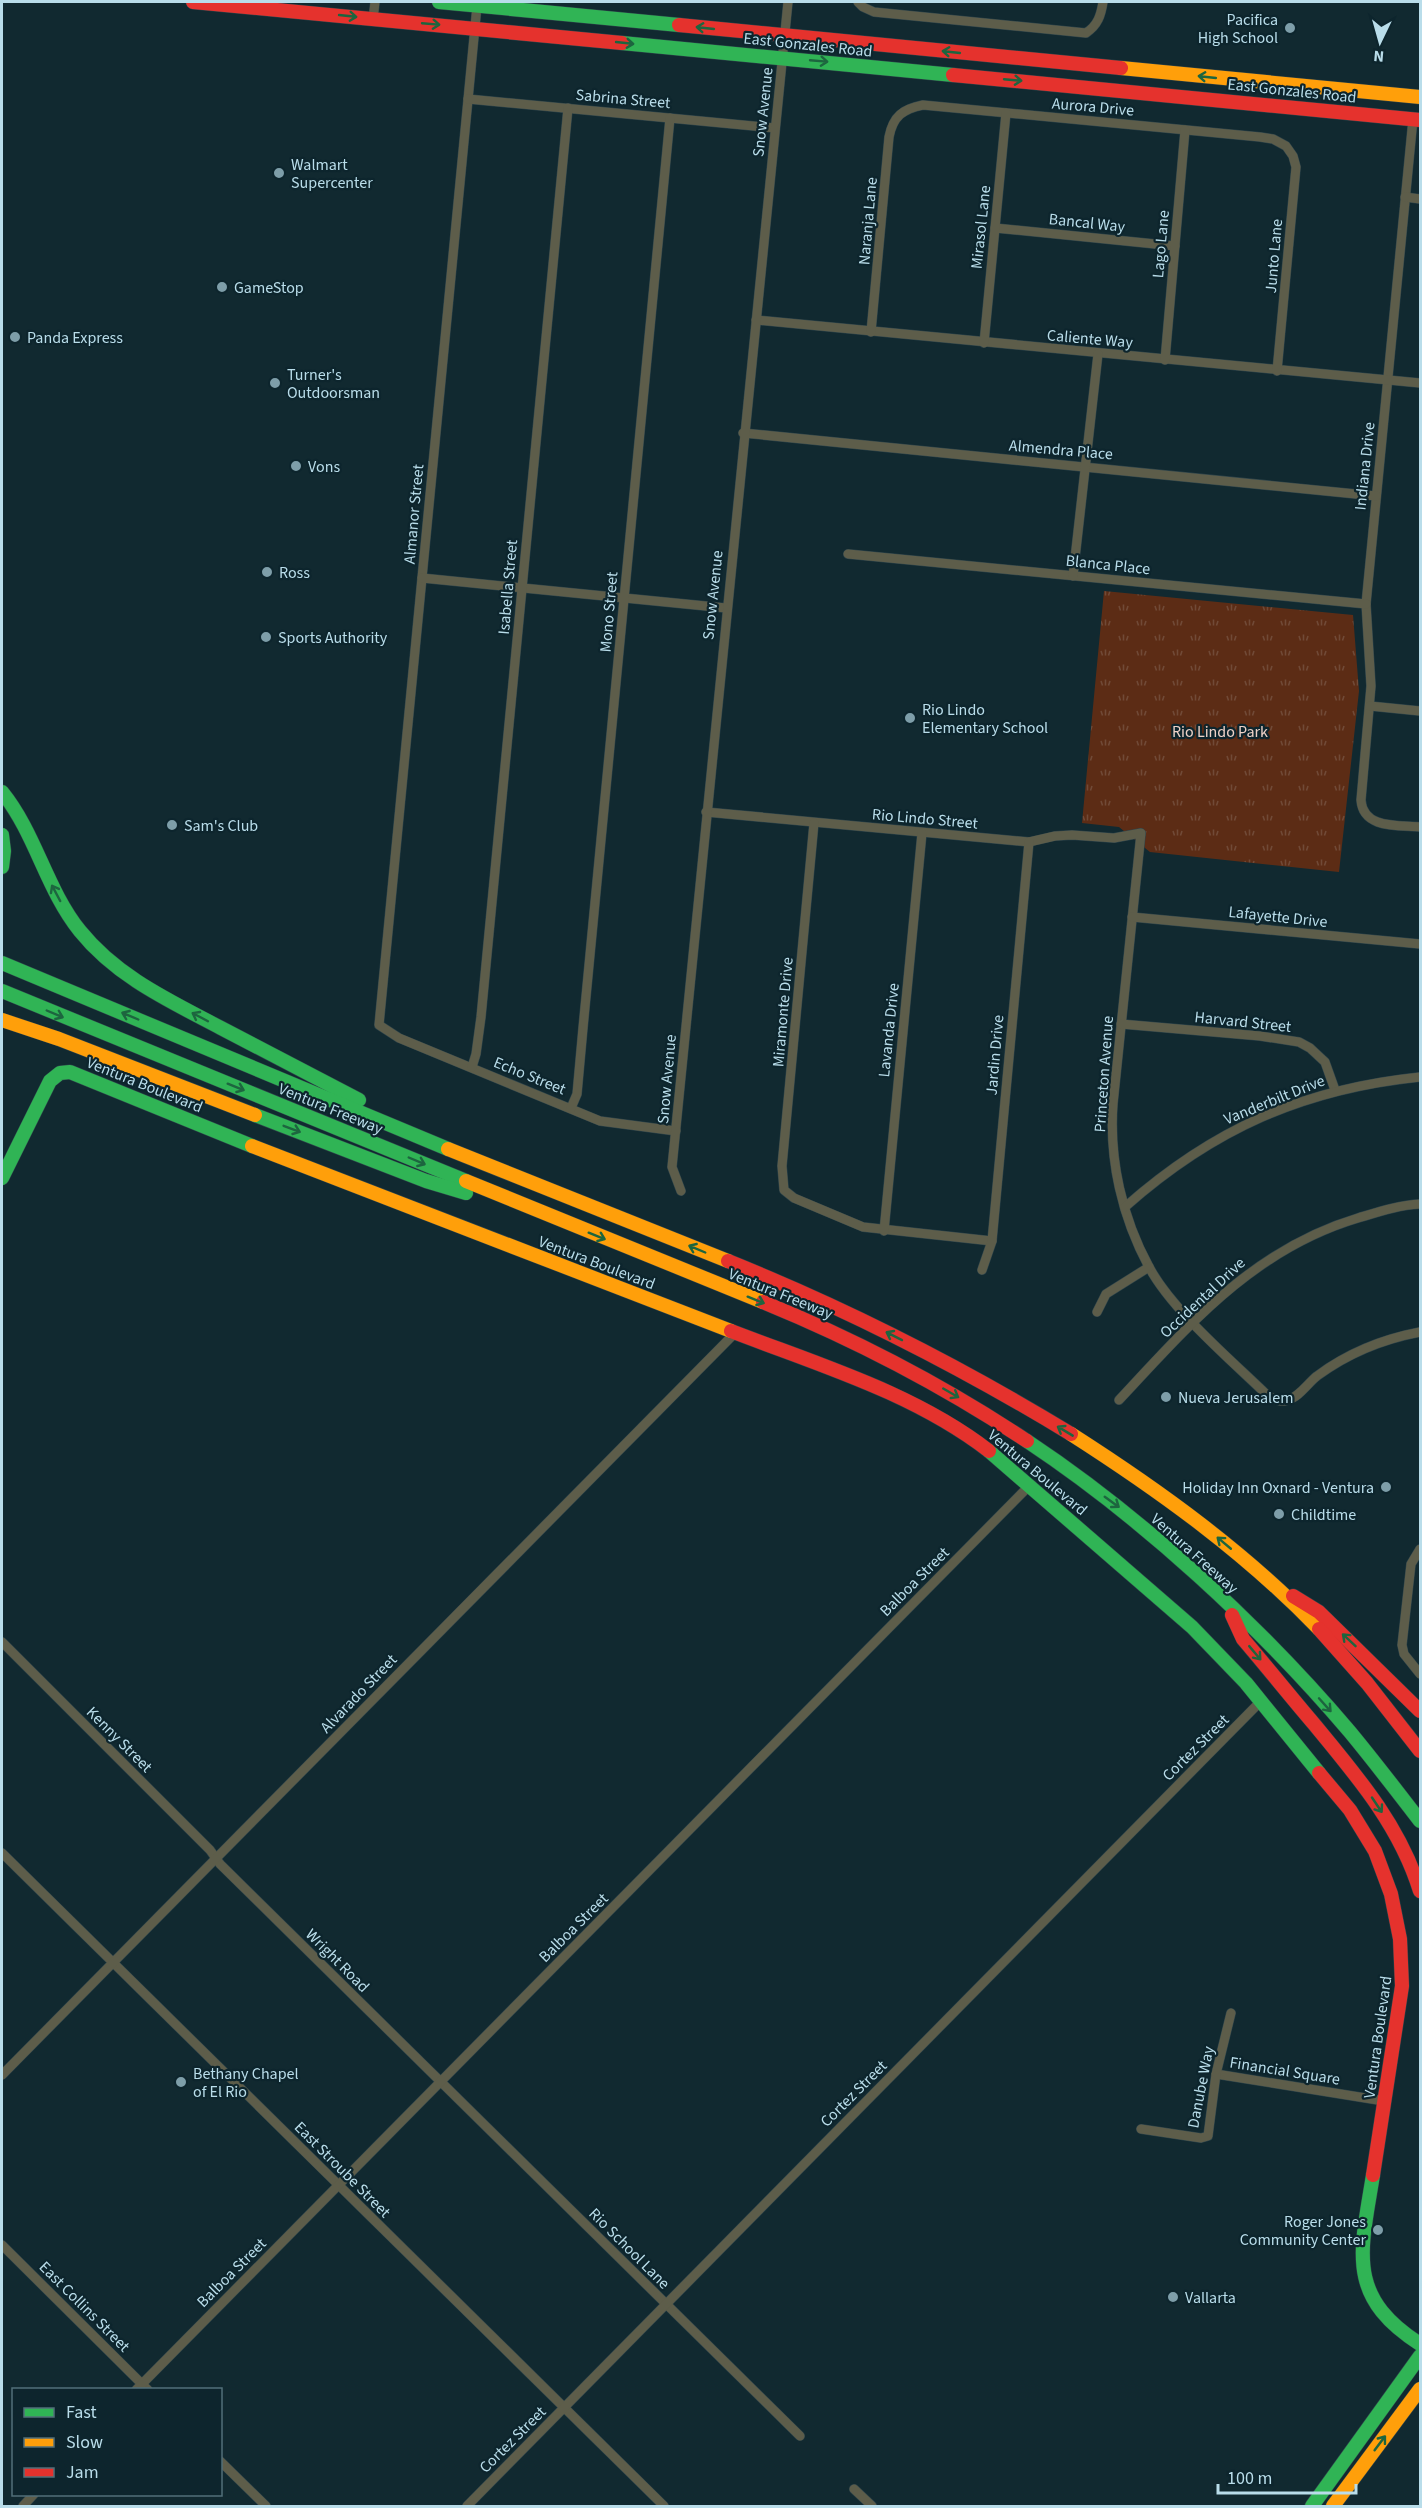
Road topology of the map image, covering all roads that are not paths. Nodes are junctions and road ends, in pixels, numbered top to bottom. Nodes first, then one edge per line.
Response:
1 (203, 2) edge
2 (375, 2) edge
3 (439, 2) edge
4 (788, 2) edge
5 (858, 2) edge
6 (1102, 2) edge
7 (477, 6) junction
8 (373, 19) junction
9 (475, 28) junction
10 (784, 36) junction
11 (783, 58) junction
12 (1419, 97) edge
13 (468, 99) junction
14 (1276, 105) junction
15 (568, 108) junction
16 (1006, 113) junction
17 (898, 114) joint
18 (1418, 117) edge
19 (670, 118) junction
20 (775, 128) junction
21 (1185, 130) junction
22 (1286, 146) joint
23 (1405, 197) junction
24 (1420, 199) edge
25 (995, 228) junction
26 (1175, 246) junction
27 (756, 320) junction
28 (871, 332) junction
29 (984, 343) junction
30 (1098, 354) junction
31 (1164, 360) junction
32 (1277, 371) junction
33 (1388, 380) junction
34 (1420, 383) edge
35 (743, 433) junction
36 (1085, 466) junction
37 (1376, 496) junction
38 (848, 554) dead end
39 (1073, 576) junction
40 (422, 578) junction
41 (522, 588) junction
42 (625, 598) junction
43 (1366, 604) junction
44 (726, 608) junction
45 (1370, 706) junction
46 (1420, 711) edge
47 (2, 792) edge
48 (706, 812) junction
49 (814, 823) junction
50 (1420, 827) edge
51 (1141, 833) joint
52 (922, 834) junction
53 (2, 835) edge
54 (1029, 842) junction
55 (2, 867) edge
56 (1132, 917) junction
57 (1420, 944) edge
58 (2, 963) edge
59 (2, 991) edge
60 (2, 1020) edge
61 (1121, 1024) junction
62 (379, 1025) joint
63 (472, 1067) junction
64 (1420, 1077) edge
65 (1335, 1090) junction
66 (571, 1108) junction
67 (398, 1127) junction
68 (676, 1131) junction
69 (2, 1178) edge
70 (681, 1191) dead end
71 (1420, 1204) edge
72 (1125, 1207) junction
73 (550, 1217) junction
74 (884, 1231) junction
75 (992, 1241) junction
76 (1149, 1267) junction
77 (982, 1270) dead end
78 (1097, 1312) dead end
79 (1193, 1321) junction
80 (736, 1332) junction
81 (1420, 1332) edge
82 (1119, 1400) dead end
83 (1030, 1485) junction
84 (1420, 1549) edge
85 (1269, 1580) junction
86 (1227, 1602) junction
87 (2, 1642) edge
88 (1420, 1674) edge
89 (1261, 1701) junction
90 (1420, 1711) edge
91 (1420, 1751) edge
92 (1420, 1821) edge
93 (2, 1853) edge
94 (216, 1858) junction
95 (1420, 1891) edge
96 (112, 1963) junction
97 (1231, 2013) dead end
98 (1216, 2074) junction
99 (2, 2075) edge
100 (440, 2082) junction
101 (1384, 2101) junction
102 (1141, 2129) dead end
103 (338, 2185) junction
104 (2, 2245) edge
105 (666, 2305) junction
106 (1420, 2344) edge
107 (1420, 2356) edge
108 (142, 2388) edge
109 (1420, 2389) edge
110 (564, 2408) junction
111 (800, 2436) dead end
112 (1352, 2450) junction
113 (222, 2463) edge
114 (854, 2489) dead end
115 (266, 2506) edge
116 (467, 2506) edge
117 (664, 2506) edge
118 (872, 2506) edge
119 (1312, 2506) edge
120 (1325, 2506) edge
121 (1333, 2506) edge

1 -> 8 main road, East Gonzales Road
2 - 8 street
3 - 7 main road, East Gonzales Road
4 - 10 street, Snow Avenue
5 - 6 street
7 - 9 street, Almanor Street
10 -> 7 main road, East Gonzales Road
8 -> 9 main road, East Gonzales Road
9 -> 11 main road, East Gonzales Road
9 - 13 street, Almanor Street
10 - 11 street, Snow Avenue
12 -> 10 main road, East Gonzales Road
11 -> 14 main road, East Gonzales Road
11 - 20 street, Snow Avenue
12 - 14 main road
13 - 15 street, Sabrina Street
13 - 40 street, Almanor Street
14 - 18 main road, East Gonzales Road
15 - 19 street, Sabrina Street
15 - 41 street, Isabella Street
16 - 17 street, Aurora Drive
16 - 21 street, Aurora Drive
16 - 25 street, Mirasol Lane
17 - 28 street, Naranja Lane
18 - 23 street, Indiana Drive
19 - 20 street, Sabrina Street
19 - 42 street, Mono Street
20 - 27 street, Snow Avenue
21 - 22 street, Aurora Drive
21 - 26 street, Lago Lane
22 - 32 street, Junto Lane
23 - 24 street
23 - 33 street, Indiana Drive
25 - 26 street, Bancal Way
25 - 29 street, Mirasol Lane
26 - 31 street, Lago Lane
27 - 28 street, Caliente Way
27 - 35 street, Snow Avenue
28 - 29 street, Caliente Way
29 - 30 street, Caliente Way
30 - 31 street, Caliente Way
30 - 36 street
31 - 32 street, Caliente Way
32 - 33 street, Caliente Way
33 - 34 street, Caliente Way
33 - 37 street, Indiana Drive
35 - 36 street, Almendra Place
35 - 44 street, Snow Avenue
36 - 37 street, Almendra Place
36 - 39 street
37 - 43 street, Indiana Drive
38 - 39 street, Blanca Place
39 - 43 street, Blanca Place
40 - 41 street
40 - 62 street, Almanor Street
41 - 42 street
41 - 63 street, Isabella Street
42 - 44 street
42 - 66 street, Mono Street
43 - 45 street, Indiana Drive
44 - 48 street, Snow Avenue
45 - 46 street
45 - 50 street, Indiana Drive
67 -> 47 main road
48 - 49 street, Rio Lindo Street
48 - 68 street, Snow Avenue
49 - 52 street, Rio Lindo Street
49 - 74 street, Miramonte Drive
51 - 54 street, Rio Lindo Street
51 - 56 street, Princeton Avenue
52 - 54 street, Rio Lindo Street
52 - 74 street, Lavanda Drive
53 - 55 main road
54 - 75 street, Jardin Drive
56 - 57 street, Lafayette Drive
56 - 61 street, Princeton Avenue
67 -> 58 main road, Ventura Freeway
59 -> 73 main road, Ventura Freeway
60 -> 73 main road
61 - 65 street, Harvard Street
61 - 72 street, Princeton Avenue
62 - 63 street, Echo Street
63 - 66 street, Echo Street
64 - 65 street, Vanderbilt Drive
65 - 72 street, Vanderbilt Drive
66 - 68 street, Echo Street
85 -> 67 main road, Ventura Freeway
68 - 70 street, Snow Avenue
69 - 80 main road, Ventura Boulevard
71 - 79 street, Occidental Drive
72 - 76 street, Princeton Avenue
73 -> 86 main road, Ventura Freeway
74 - 75 street
75 - 77 street, Jardin Drive
76 - 78 street
76 - 79 street, Princeton Avenue
79 - 81 street, Princeton Avenue
79 - 82 street, Occidental Drive
80 - 83 main road, Ventura Boulevard
80 - 94 street, Alvarado Street
83 - 89 main road, Ventura Boulevard
83 - 100 street, Balboa Street
84 - 88 street
90 -> 85 main road
85 - 91 main road, Ventura Freeway
86 -> 92 main road, Ventura Freeway
86 -> 95 main road
87 - 94 street, Kenny Street
89 - 101 main road, Ventura Boulevard
89 - 105 street, Cortez Street
93 - 96 street, East Stroube Street
94 - 96 street, Alvarado Street
94 - 100 street, Wright Road
96 - 99 street, Alvarado Street
96 - 103 street, East Stroube Street
97 - 98 street, Danube Way
98 - 101 street, Financial Square
98 - 102 street, Danube Way
100 - 103 street, Balboa Street
100 - 105 street, Rio School Lane
101 - 106 main road, Ventura Boulevard
103 - 108 street, Balboa Street
103 - 110 street, East Stroube Street
104 - 108 street, East Collins Street
105 - 110 street, Cortez Street
105 - 111 street, Rio School Lane
107 - 112 main road
121 -> 109 main road
110 - 116 street, Cortez Street
110 - 117 street, East Stroube Street
112 - 119 main road
112 - 120 main road
113 - 115 street
114 - 118 street

